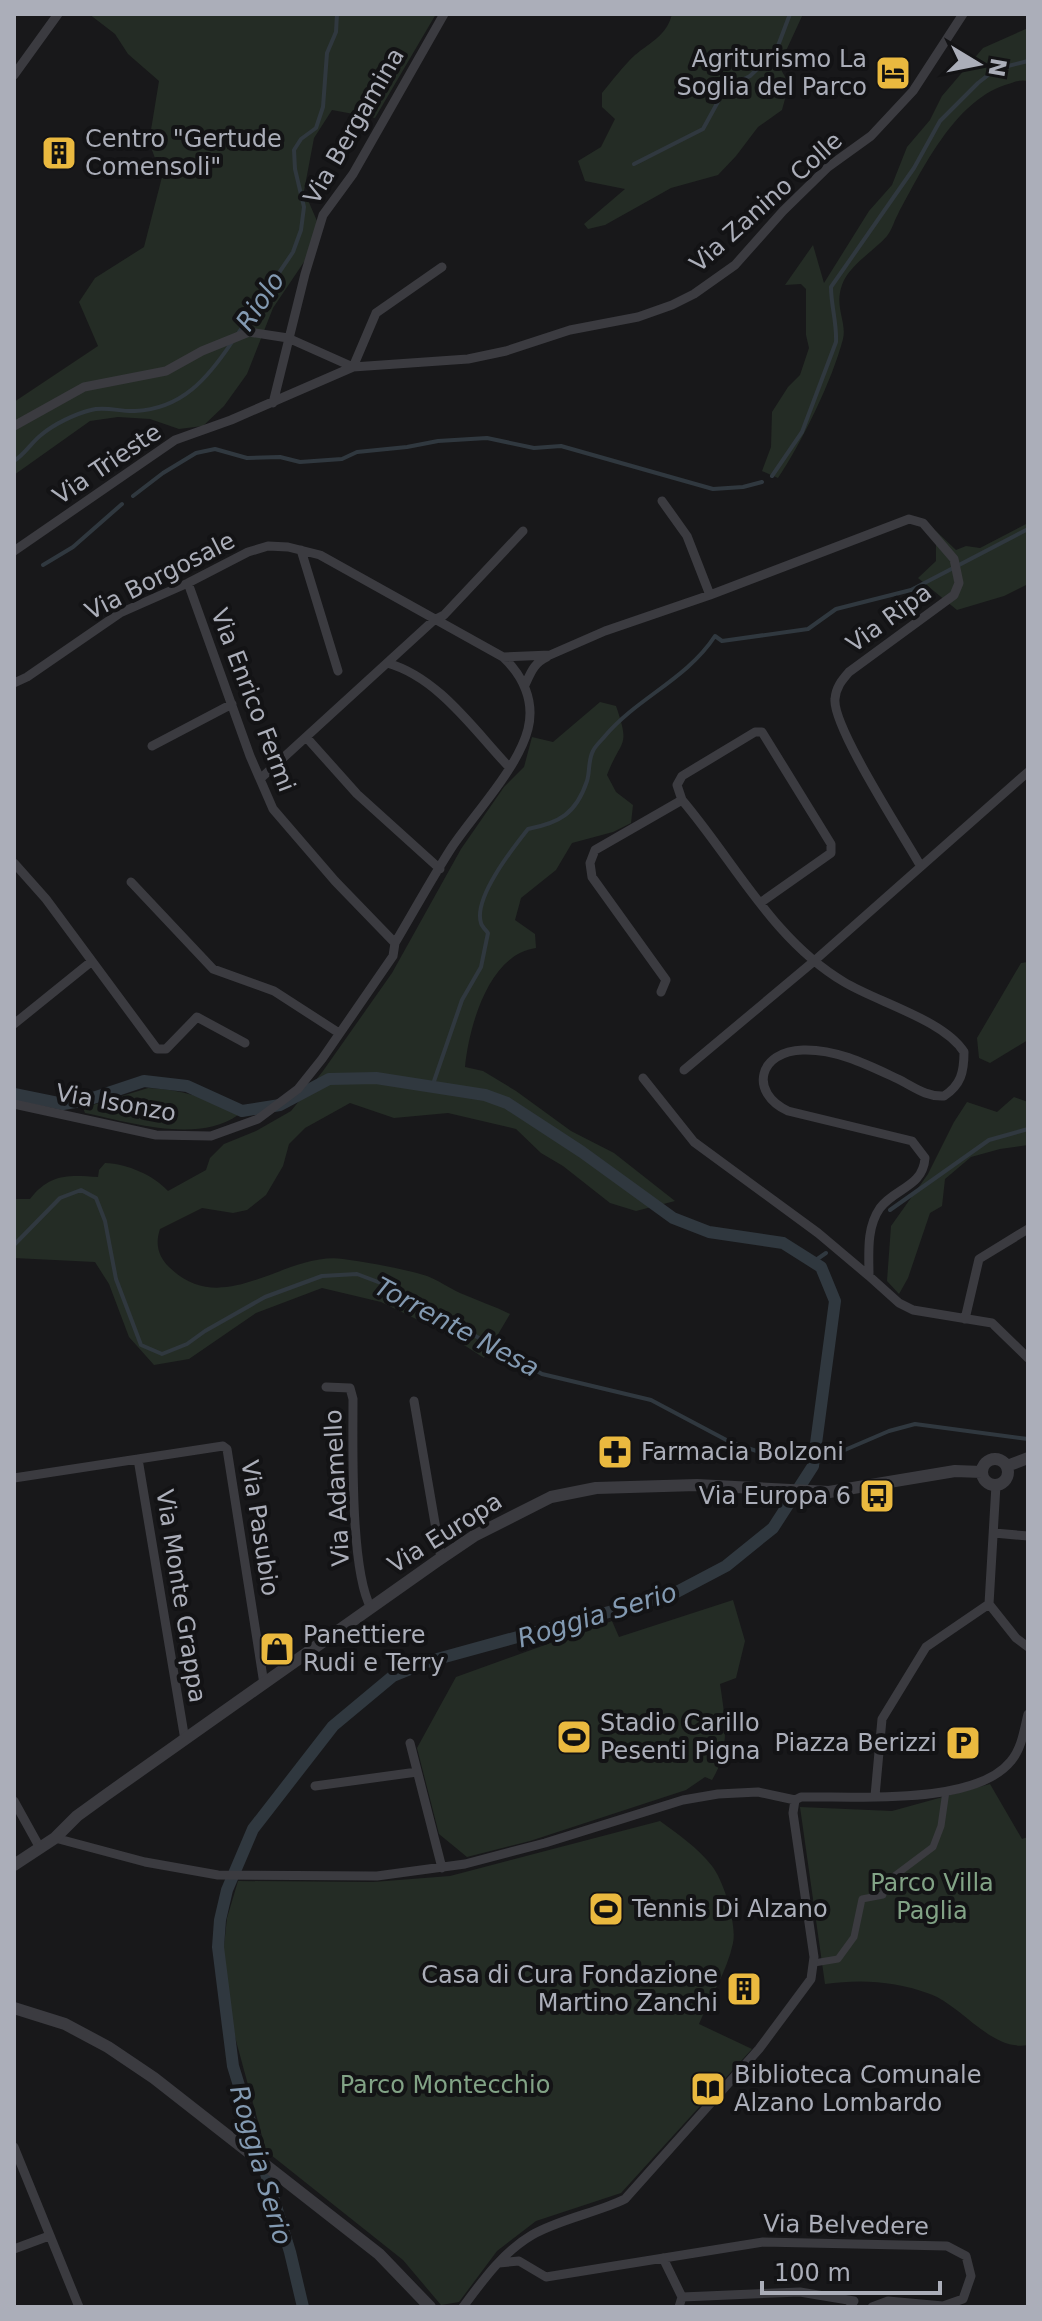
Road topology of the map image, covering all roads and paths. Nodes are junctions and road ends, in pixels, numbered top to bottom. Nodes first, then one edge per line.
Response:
1 (58, 14) edge
2 (444, 14) edge
3 (963, 14) edge
4 (14, 75) edge
5 (442, 267) dead end
6 (288, 338) junction
7 (353, 367) junction
8 (273, 403) junction
9 (14, 426) edge
10 (662, 501) dead end
11 (523, 531) dead end
12 (301, 550) junction
13 (14, 551) edge
14 (188, 583) junction
15 (710, 595) junction
16 (434, 620) junction
17 (550, 655) junction
18 (503, 657) junction
19 (387, 663) junction
20 (338, 671) dead end
21 (14, 683) edge
22 (525, 685) junction
23 (232, 704) junction
24 (306, 737) junction
25 (152, 746) dead end
26 (509, 767) junction
27 (1028, 772) edge
28 (260, 779) junction
29 (682, 800) junction
30 (14, 863) edge
31 (920, 865) junction
32 (440, 869) junction
33 (131, 882) dead end
34 (760, 903) junction
35 (395, 943) junction
36 (92, 961) junction
37 (813, 962) junction
38 (661, 992) dead end
39 (14, 1024) edge
40 (339, 1033) junction
41 (245, 1043) dead end
42 (684, 1070) dead end
43 (643, 1078) dead end
44 (14, 1104) edge
45 (1028, 1229) edge
46 (869, 1276) junction
47 (965, 1319) junction
48 (1028, 1358) edge
49 (326, 1387) dead end
50 (414, 1401) dead end
51 (1028, 1458) edge
52 (138, 1459) junction
53 (1007, 1466) junction
54 (982, 1472) junction
55 (14, 1478) edge
56 (996, 1485) junction
57 (994, 1533) junction
58 (1028, 1536) edge
59 (441, 1558) junction
60 (989, 1604) junction
61 (371, 1608) junction
62 (1028, 1647) edge
63 (264, 1684) junction
64 (1028, 1714) edge
65 (185, 1740) junction
66 (410, 1743) dead end
67 (1023, 1754) edge
68 (417, 1772) junction
69 (315, 1786) dead end
70 (946, 1791) junction
71 (875, 1796) junction
72 (795, 1800) junction
73 (14, 1801) edge
74 (55, 1838) junction
75 (40, 1848) junction
76 (14, 1865) edge
77 (442, 1868) junction
78 (814, 1963) junction
79 (14, 2008) edge
80 (14, 2147) edge
81 (49, 2236) junction
82 (14, 2249) edge
83 (663, 2258) junction
84 (496, 2264) junction
85 (680, 2302) edge
86 (79, 2307) edge
87 (430, 2307) edge
88 (463, 2307) edge
89 (850, 2307) edge
90 (872, 2307) edge

1 - 4 street
2 - 6 street, Via Bergamina
3 - 7 street, Via Zanino Colle
5 - 7 street
6 - 7 street, Via Zanino Colle
6 - 8 street, Via Bergamina
6 - 9 street, Via Zanino Colle
7 - 8 street, Via Zanino Colle
8 - 13 street, Via Trieste
10 - 15 street
11 - 16 street
12 - 14 street, Via Borgosale
12 - 16 street, Via Borgosale
12 - 20 street
14 - 21 street, Via Borgosale
14 - 23 street, Via Enrico Fermi
15 - 17 street
15 - 31 street, Via Ripa
16 - 18 street, Via Borgosale
16 - 19 street
17 - 18 street
17 - 22 street
18 - 22 street
19 - 24 street
19 - 26 street
22 - 26 street
23 - 25 street
23 - 28 street, Via Enrico Fermi
24 - 28 street
24 - 32 street
26 - 32 street
27 - 31 street
28 - 35 street, Via Enrico Fermi
29 - 34 street
29 - 34 street
29 - 38 street
30 - 36 street
31 - 37 street
32 - 35 street
33 - 40 street
34 - 37 street
35 - 40 street
36 - 39 street
36 - 41 street
37 - 42 street
37 - 46 street
40 - 44 street, Via Isonzo
43 - 46 street
45 - 47 street
46 - 47 street
47 - 48 street
49 - 61 street, Via Adamello
50 - 59 street
51 - 53 street
52 - 55 street, Via Pasubio
52 - 63 street, Via Pasubio
52 - 65 street, Via Monte Grappa
53 - 54 street
53 - 56 street
54 - 56 street
54 - 59 street, Via Europa
56 - 57 street
57 - 58 street
57 - 60 street
59 - 61 street, Via Europa
60 - 62 street
60 - 71 street
61 - 63 street, Via Europa
63 - 65 street, Via Europa
64 - 67 street
65 - 74 street, Via Europa
66 - 68 street
67 - 70 street
68 - 69 street
68 - 77 street
70 - 71 street
70 - 78 street
71 - 72 street
72 - 77 street
72 - 78 street
73 - 75 street
74 - 75 street, Via Europa
74 - 77 street
75 - 76 street, Via Europa
78 - 84 street
79 - 87 street
80 - 81 street
81 - 82 street
81 - 86 street
83 - 84 street, Via Belvedere
83 - 85 street
83 - 90 street, Via Belvedere
84 - 88 street
85 - 89 street

